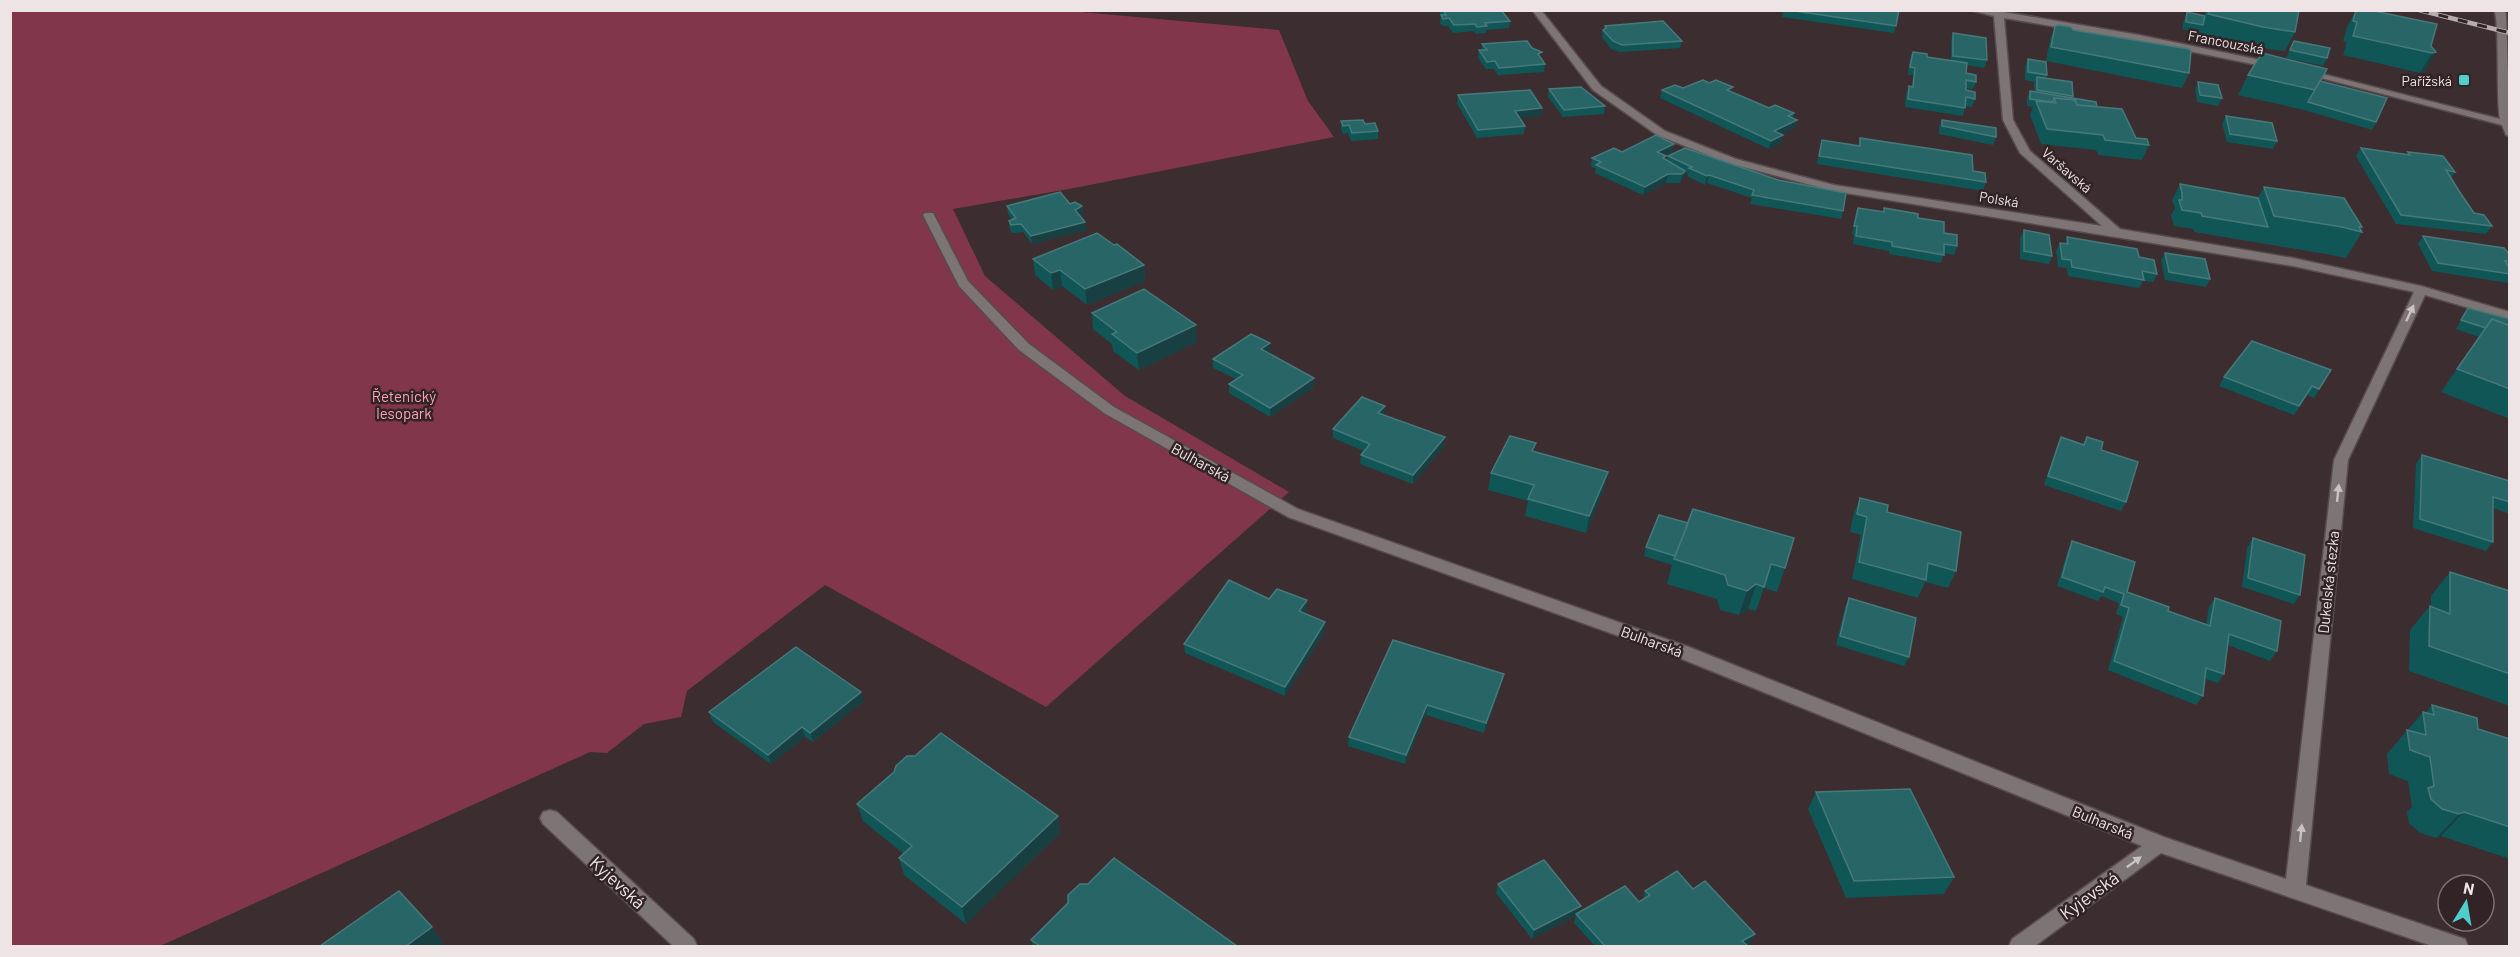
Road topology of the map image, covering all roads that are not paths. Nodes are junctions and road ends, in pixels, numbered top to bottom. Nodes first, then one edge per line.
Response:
1 (1536, 10) edge
2 (1973, 10) edge
3 (2499, 12) edge
4 (1999, 15) junction
5 (2283, 68) edge
6 (2294, 70) edge
7 (2507, 128) edge
8 (929, 215) dead end
9 (2116, 232) junction
10 (2421, 290) junction
11 (2510, 316) edge
12 (550, 818) dead end
13 (2159, 844) junction
14 (2295, 891) junction
15 (687, 946) edge
16 (2019, 946) edge
17 (2458, 946) edge

1 - 9 street, Polská
2 - 4 street, Francouzská
3 - 7 street
4 - 5 street, Francouzská
4 - 9 street, Varšavská
6 - 7 street
8 - 13 street, Bulharská
9 - 10 street, Polská
10 - 11 street, Polská
14 -> 10 street, Dukelská stezka
12 - 15 street, Kyjevská
13 - 14 street, Bulharská
16 -> 13 street, Kyjevská
14 - 17 street, Bulharská

